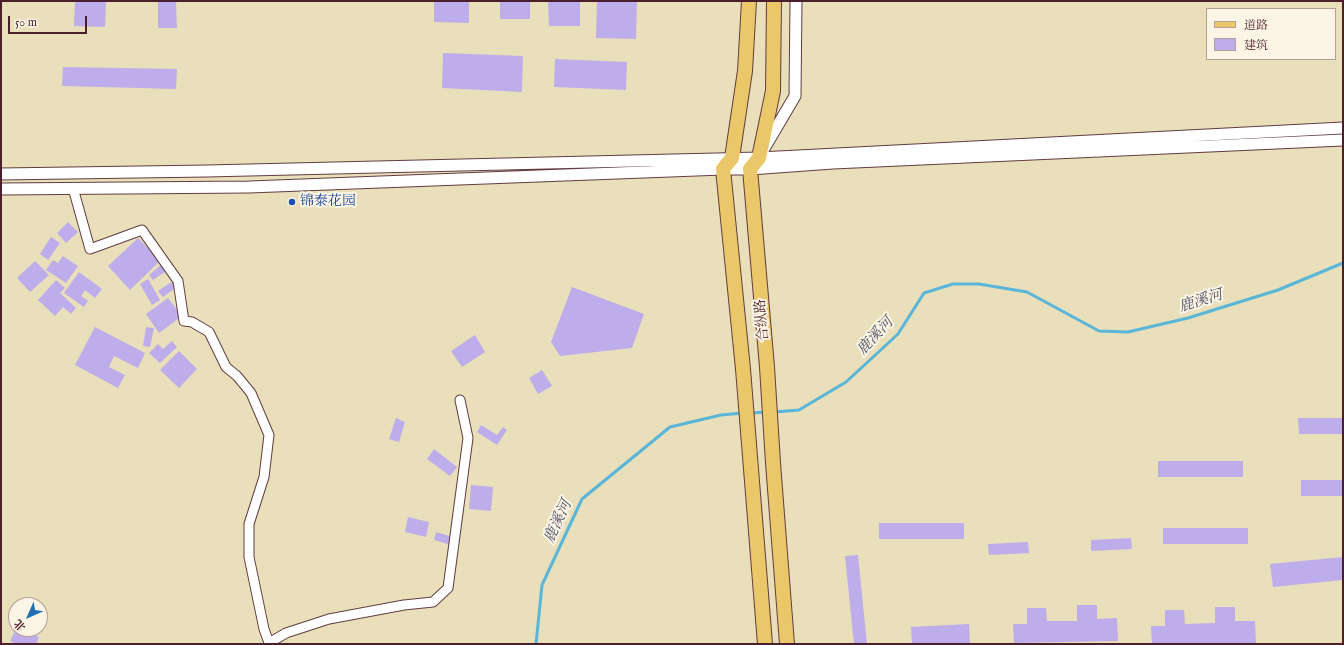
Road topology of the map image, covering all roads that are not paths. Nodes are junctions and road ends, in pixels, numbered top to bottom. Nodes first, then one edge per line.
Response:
1 (749, 1) edge
2 (774, 1) edge
3 (796, 1) edge
4 (1343, 128) edge
5 (1343, 140) edge
6 (728, 163) junction
7 (755, 163) junction
8 (1, 174) edge
9 (73, 188) junction
10 (1, 189) edge
11 (460, 400) dead end
12 (765, 644) edge
13 (787, 644) edge

1 - 6 main road
2 - 7 main road, 合纵路
3 - 7 street
4 - 7 street
5 - 7 street
6 - 7 street
6 - 8 street
6 - 9 street
6 - 12 main road
7 - 13 main road, 合纵路
9 - 10 street
9 - 11 street

